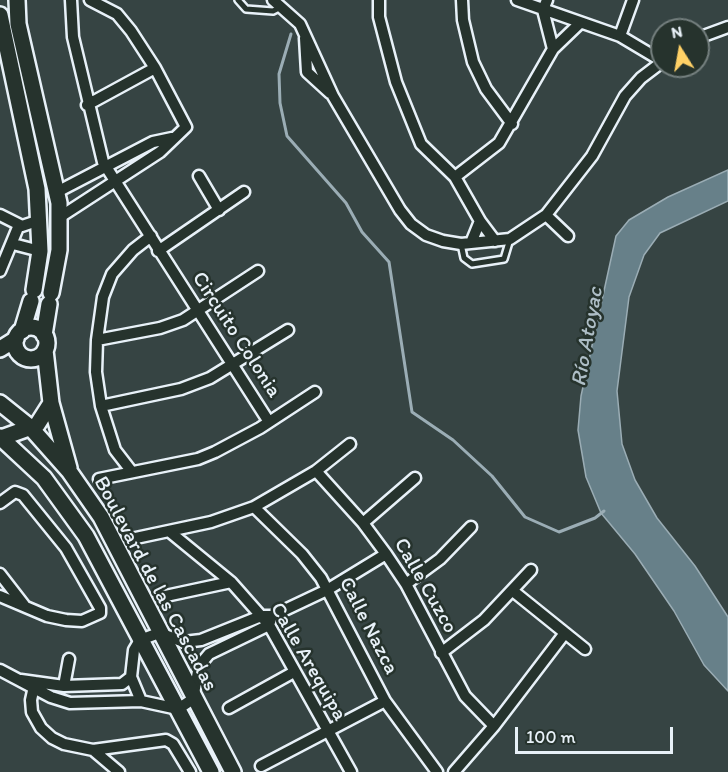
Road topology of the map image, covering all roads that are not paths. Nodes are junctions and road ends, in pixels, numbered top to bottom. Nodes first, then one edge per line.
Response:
1 (17, 0) edge
2 (71, 0) edge
3 (90, 0) edge
4 (238, 0) edge
5 (379, 0) edge
6 (462, 0) edge
7 (517, 0) edge
8 (633, 0) edge
9 (277, 3) edge
10 (545, 5) edge
11 (0, 15) edge
12 (579, 24) junction
13 (728, 27) edge
14 (710, 34) edge
15 (620, 36) junction
16 (554, 49) junction
17 (650, 54) edge
18 (155, 68) junction
19 (650, 71) edge
20 (87, 105) junction
21 (512, 124) junction
22 (172, 138) junction
23 (48, 154) junction
24 (30, 158) junction
25 (106, 167) junction
26 (199, 176) dead end
27 (454, 177) junction
28 (115, 180) junction
29 (57, 192) junction
30 (244, 192) dead end
31 (219, 210) junction
32 (0, 215) edge
33 (546, 215) junction
34 (60, 217) junction
35 (40, 220) junction
36 (480, 221) junction
37 (19, 225) junction
38 (151, 236) junction
39 (568, 236) dead end
40 (510, 239) junction
41 (495, 241) junction
42 (13, 244) junction
43 (466, 244) junction
44 (158, 251) junction
45 (39, 256) junction
46 (57, 265) junction
47 (0, 271) edge
48 (258, 271) dead end
49 (197, 311) junction
50 (288, 330) dead end
51 (19, 335) junction
52 (97, 340) junction
53 (45, 343) junction
54 (0, 348) edge
55 (232, 366) junction
56 (315, 392) dead end
57 (0, 403) edge
58 (51, 403) junction
59 (101, 406) junction
60 (269, 422) junction
61 (30, 427) junction
62 (1, 437) edge
63 (350, 444) dead end
64 (69, 471) junction
65 (316, 471) junction
66 (132, 472) junction
67 (415, 478) dead end
68 (99, 479) dead end
69 (0, 503) edge
70 (254, 507) junction
71 (363, 523) junction
72 (471, 527) dead end
73 (170, 532) junction
74 (130, 540) dead end
75 (386, 554) junction
76 (531, 570) dead end
77 (0, 574) edge
78 (231, 582) junction
79 (406, 584) junction
80 (327, 590) junction
81 (513, 591) junction
82 (0, 596) edge
83 (161, 597) dead end
84 (27, 608) junction
85 (267, 619) junction
86 (159, 633) junction
87 (565, 633) junction
88 (140, 640) junction
89 (585, 649) dead end
90 (441, 653) junction
91 (69, 659) dead end
92 (0, 670) edge
93 (294, 672) junction
94 (131, 677) junction
95 (34, 685) junction
96 (64, 686) junction
97 (193, 699) junction
98 (141, 700) junction
99 (385, 701) junction
100 (229, 708) dead end
101 (178, 709) junction
102 (494, 726) junction
103 (326, 732) junction
104 (93, 750) junction
105 (261, 766) dead end
106 (119, 772) edge
107 (190, 772) edge
108 (211, 772) edge
109 (233, 772) edge
110 (351, 772) edge
111 (437, 772) edge
112 (454, 772) edge

1 - 23 main road
2 - 20 street, Circuito Colonia
3 - 18 street
4 - 9 lane
5 - 27 street
6 - 21 street
7 - 10 street
8 - 15 street
9 - 43 street
10 - 12 street
10 - 16 street
11 - 24 main road
12 - 15 street
12 - 16 street
13 - 14 street
15 - 17 street
16 - 21 street
18 - 20 street
18 - 22 street
19 - 33 street
20 - 25 street, Circuito Colonia
21 - 27 street
22 - 25 street
22 - 28 street
23 - 24 main road
23 - 29 main road
24 - 35 main road
25 - 28 street, Circuito Colonia
25 - 29 street
26 - 31 street
27 - 36 street
28 - 34 street
28 - 38 street, Circuito Colonia
29 - 34 main road
30 - 31 street
31 - 44 street
32 - 37 street
33 - 39 street
33 - 40 street
34 - 46 main road
35 - 37 street
35 - 45 main road
36 - 41 street
36 - 43 street
37 - 42 street
38 - 44 street, Circuito Colonia
38 - 52 street
40 - 41 street
40 - 43 lane
41 - 43 street
42 - 45 street
42 - 47 street
44 - 49 street, Circuito Colonia
45 - 46 main road
45 - 51 main road
46 - 53 main road
48 - 49 street
49 - 52 street
49 - 55 street, Circuito Colonia
50 - 55 street
51 - 53 main road
51 - 53 main road
51 - 54 main road
52 - 59 street
53 - 58 main road
55 - 59 street
55 - 60 street, Circuito Colonia
56 - 60 street
57 - 61 main road, Boulevard de las Cascadas
58 - 61 main road
58 - 64 main road
59 - 66 street
60 - 66 street, Circuito Colonia
61 - 62 main road
61 - 64 main road, Boulevard de las Cascadas
62 - 88 main road, Boulevard de las Cascadas
63 - 65 street
64 - 86 main road, Boulevard de las Cascadas
65 - 70 street
65 - 71 street, Calle Cuzco
66 - 68 street, Circuito Colonia
67 - 71 street
69 - 84 street
70 - 73 street
70 - 80 street, Calle Nazca
71 - 75 street, Calle Cuzco
72 - 79 street
73 - 74 street
73 - 78 street, Calle Arequipa
75 - 79 street, Calle Cuzco
75 - 80 street
76 - 81 street
77 - 84 street
78 - 83 street
78 - 85 street, Calle Arequipa
79 - 90 street, Calle Cuzco
80 - 85 street
80 - 99 street, Calle Nazca
81 - 87 street
81 - 90 street
82 - 84 street
85 - 86 street
85 - 93 street, Calle Arequipa
85 - 97 street
86 - 88 street
86 - 97 main road, Boulevard de las Cascadas
87 - 89 street
87 - 102 street
88 - 94 street
88 - 101 main road, Boulevard de las Cascadas
90 - 102 street, Calle Cuzco
91 - 96 street
92 - 95 street
93 - 100 street
93 - 103 street, Calle Arequipa
94 - 96 street
94 - 98 street
95 - 96 street
95 - 98 street
95 - 104 street
97 - 101 street
97 - 109 main road, Boulevard de las Cascadas
98 - 101 street
99 - 103 street
99 - 111 street, Calle Nazca
101 - 108 main road, Boulevard de las Cascadas
102 - 112 street
103 - 105 street
103 - 110 street, Calle Arequipa
104 - 106 street
104 - 107 street

